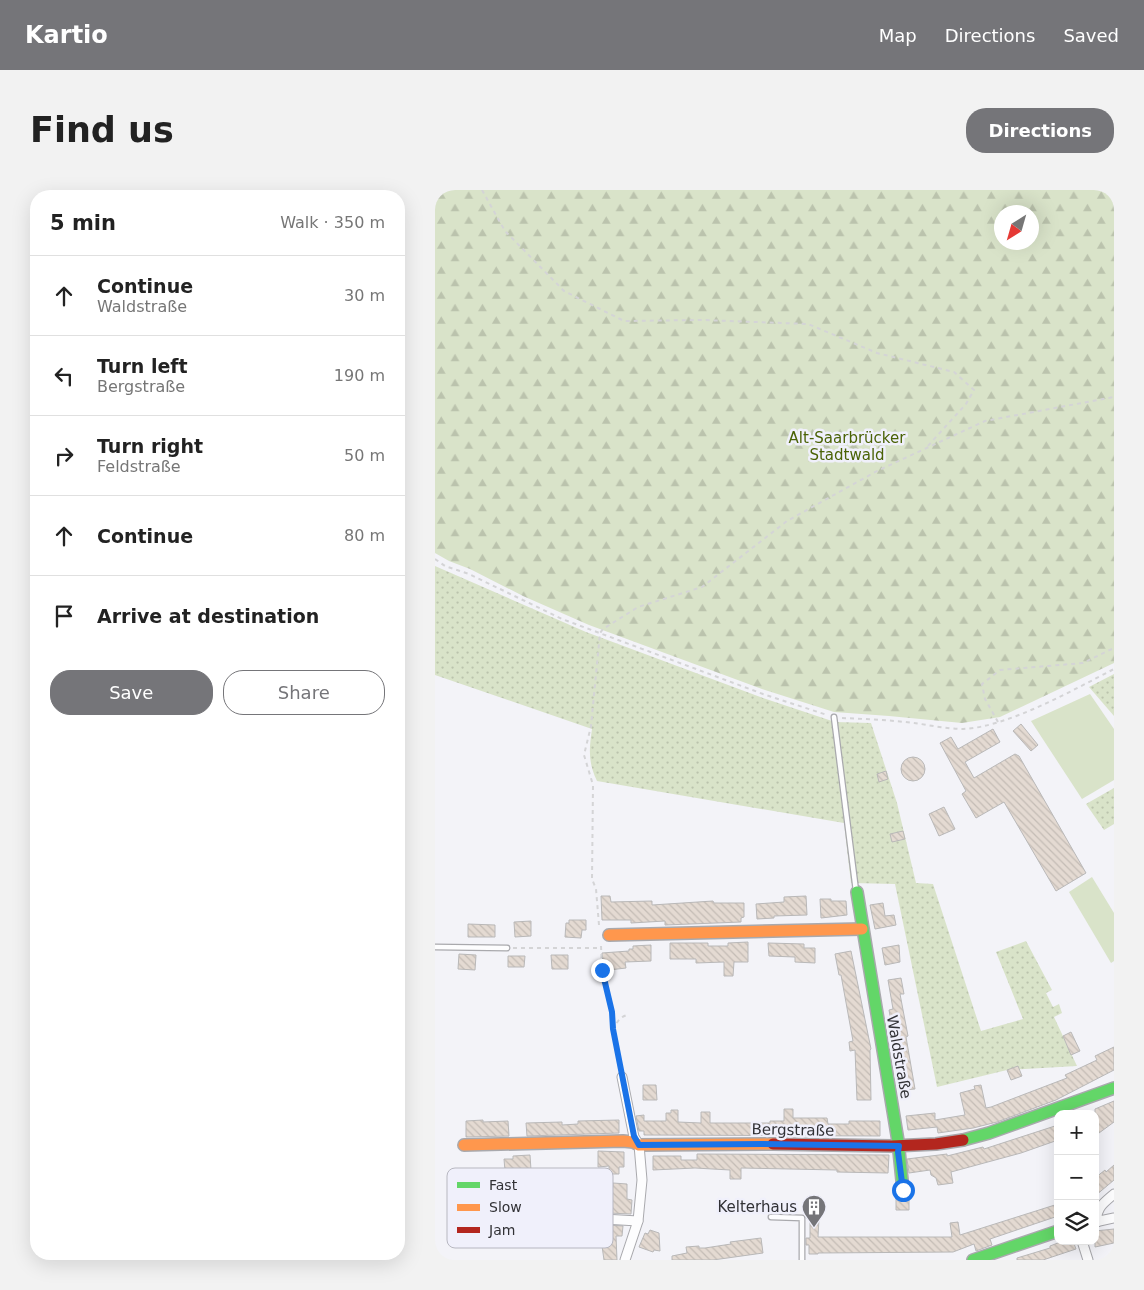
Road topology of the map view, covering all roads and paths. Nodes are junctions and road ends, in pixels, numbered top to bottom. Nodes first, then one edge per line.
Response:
1 (482, 190) edge
2 (1114, 397) edge
3 (925, 449) junction
4 (435, 559) edge
5 (600, 633) junction
6 (1114, 648) edge
7 (1114, 669) edge
8 (835, 717) junction
9 (998, 722) junction
10 (857, 892) joint
11 (599, 925) dead end
12 (862, 929) junction
13 (609, 935) dead end
14 (435, 947) edge
15 (507, 948) joint
16 (627, 1015) dead end
17 (613, 1029) junction
18 (622, 1077) joint
19 (1114, 1088) edge
20 (464, 1145) dead end
21 (639, 1145) junction
22 (899, 1146) junction
23 (903, 1190) dead end
24 (1114, 1194) edge
25 (1099, 1208) edge
26 (771, 1217) dead end
27 (1114, 1218) edge
28 (613, 1220) edge
29 (638, 1221) junction
30 (1099, 1221) edge
31 (1054, 1232) edge
32 (1083, 1245) edge
33 (625, 1260) edge
34 (802, 1260) edge
35 (973, 1260) edge
36 (1089, 1260) edge

1 - 3 path
2 - 3 path
3 - 5 path
4 - 5 path
5 - 8 path
5 - 11 path
6 - 9 path
7 - 9 path
8 - 9 path
8 - 10 lane
10 - 12 street, Waldstraße
12 - 13 street
12 - 22 street, Waldstraße
14 - 15 lane
15 - 17 path
16 - 17 path
17 - 18 path
18 - 21 street
19 - 22 street, Bergstraße
20 - 21 street, Bergstraße
21 - 22 street, Bergstraße
21 - 29 street
22 - 23 street, Waldstraße
24 - 25 street
26 - 34 lane
27 - 30 street
28 - 29 street
29 - 33 street
31 - 35 street
32 - 36 street

